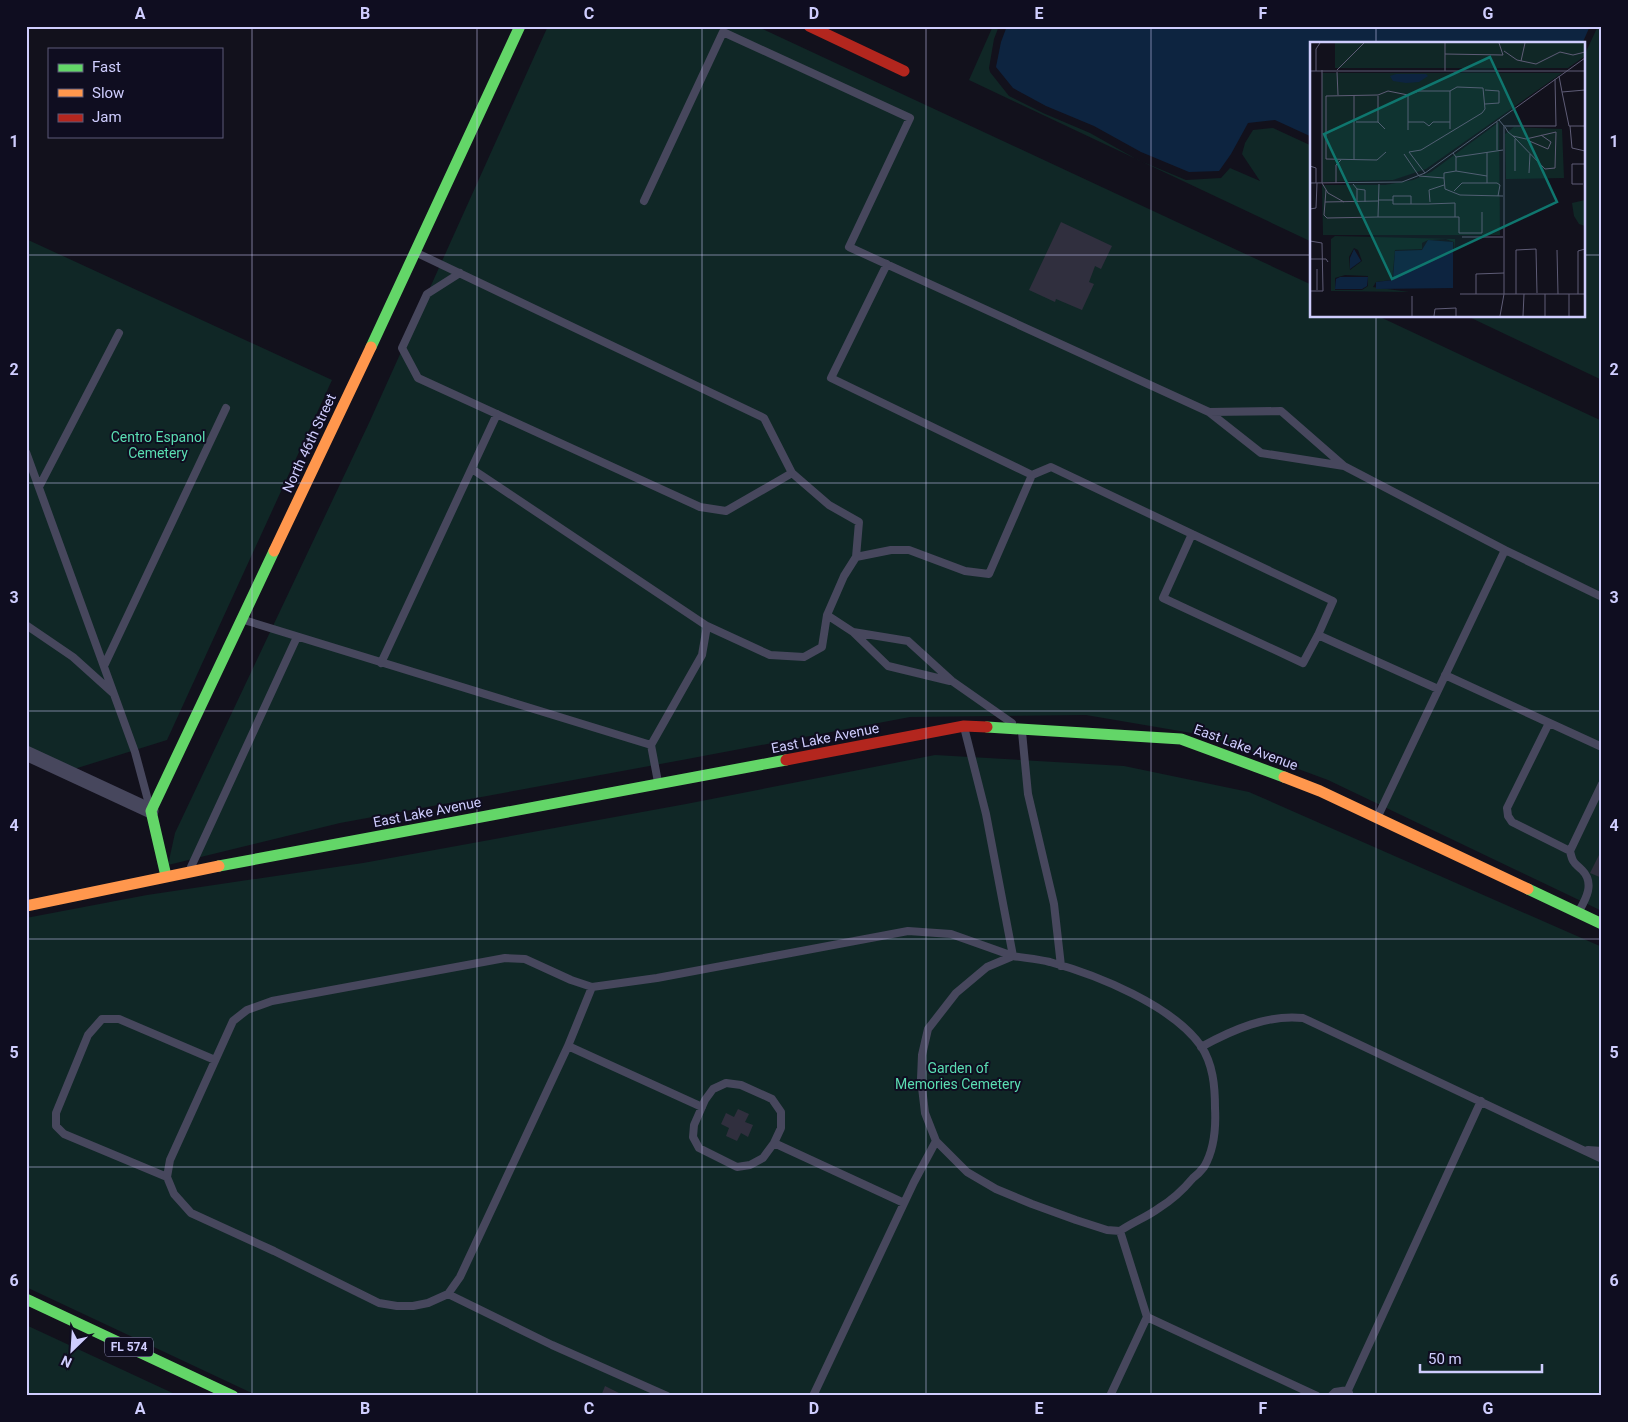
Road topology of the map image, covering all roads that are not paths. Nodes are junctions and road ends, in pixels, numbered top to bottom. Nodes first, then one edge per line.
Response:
1 (520, 26) edge
2 (809, 26) edge
3 (904, 71) dead end
4 (644, 202) dead end
5 (416, 252) junction
6 (887, 264) junction
7 (460, 273) junction
8 (119, 332) dead end
9 (226, 408) dead end
10 (1209, 412) junction
11 (497, 414) junction
12 (26, 452) edge
13 (1344, 466) junction
14 (472, 469) junction
15 (792, 473) junction
16 (1032, 475) junction
17 (39, 487) junction
18 (1192, 534) junction
19 (1504, 550) junction
20 (856, 557) junction
21 (1602, 597) edge
22 (827, 615) junction
23 (242, 620) junction
24 (26, 625) edge
25 (707, 626) junction
26 (852, 632) junction
27 (1318, 635) junction
28 (297, 636) junction
29 (381, 662) junction
30 (104, 666) junction
31 (1445, 675) junction
32 (952, 681) junction
33 (1438, 689) junction
34 (114, 695) junction
35 (1549, 723) junction
36 (964, 726) junction
37 (1022, 730) junction
38 (651, 745) junction
39 (1602, 747) edge
40 (26, 752) edge
41 (659, 784) junction
42 (1602, 784) edge
43 (151, 810) junction
44 (1377, 818) junction
45 (1570, 851) junction
46 (190, 871) junction
47 (166, 876) junction
48 (26, 906) edge
49 (1579, 913) junction
50 (1602, 924) edge
51 (1013, 956) junction
52 (1061, 966) junction
53 (592, 987) junction
54 (568, 1046) junction
55 (1201, 1047) junction
56 (215, 1060) junction
57 (1481, 1101) junction
58 (702, 1107) junction
59 (936, 1142) junction
60 (774, 1143) junction
61 (1581, 1149) junction
62 (1602, 1151) edge
63 (1602, 1158) edge
64 (166, 1178) junction
65 (904, 1203) junction
66 (1120, 1232) junction
67 (448, 1294) junction
68 (26, 1299) edge
69 (1146, 1316) junction
70 (1349, 1393) edge
71 (233, 1396) edge
72 (667, 1396) edge
73 (813, 1396) edge
74 (1110, 1396) edge
75 (1317, 1396) edge
76 (1331, 1396) edge

1 - 5 street, North 46th Street
2 - 3 street
4 - 6 lane
5 - 7 lane
5 - 23 street, North 46th Street
6 - 10 lane
6 - 16 lane
7 - 11 lane
7 - 15 lane
8 - 17 lane
9 - 30 lane
10 - 13 lane
10 - 13 lane
11 - 14 lane
11 - 15 lane
12 - 17 lane
13 - 19 lane
14 - 25 lane
14 - 29 lane
15 - 20 lane
16 - 18 lane
16 - 20 lane
17 - 30 lane
18 - 27 lane
18 - 27 lane
19 - 21 lane
19 - 31 lane
20 - 22 lane
22 - 25 lane
22 - 26 lane
23 - 28 lane
23 - 43 street, North 46th Street
24 - 34 lane
25 - 38 lane
26 - 32 lane
26 - 32 lane
27 - 33 lane
28 - 29 lane
28 - 46 lane
29 - 38 lane
30 - 34 lane
31 - 33 lane
31 - 35 lane
32 - 37 lane
33 - 44 lane
34 - 43 lane
35 - 39 lane
35 - 45 lane
36 - 37 street, East Lake Avenue
36 - 41 street, East Lake Avenue
36 - 51 lane
37 - 44 street, East Lake Avenue
37 - 52 lane
38 - 41 lane
40 - 43 street
41 - 46 street, East Lake Avenue
42 - 45 lane
43 - 47 street
44 - 49 street, East Lake Avenue
45 - 49 lane
46 - 47 street, East Lake Avenue
47 - 48 street, East Lake Avenue
49 - 50 street, East Lake Avenue
51 - 52 lane
51 - 53 lane
51 - 59 lane
52 - 55 lane
53 - 54 lane
53 - 56 lane
54 - 58 lane
54 - 67 lane
55 - 57 lane
55 - 66 lane
56 - 64 lane
56 - 64 lane
57 - 61 lane
57 - 70 lane
58 - 60 lane
58 - 60 lane
59 - 65 lane
59 - 66 lane
60 - 65 lane
61 - 62 lane
61 - 63 lane
64 - 67 lane
65 - 73 lane
66 - 69 lane
67 - 72 lane
68 - 71 street, FL 574
69 - 74 lane
69 - 75 lane
70 - 76 lane

